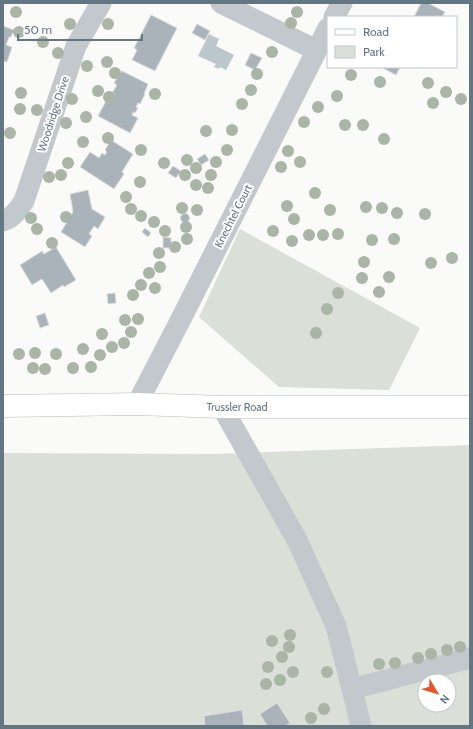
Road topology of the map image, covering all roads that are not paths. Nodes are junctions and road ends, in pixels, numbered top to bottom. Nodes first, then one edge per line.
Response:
1 (101, 3) edge
2 (221, 3) edge
3 (342, 3) edge
4 (335, 16) edge
5 (327, 30) edge
6 (316, 50) junction
7 (3, 221) edge
8 (137, 404) junction
9 (3, 406) edge
10 (222, 407) junction
11 (470, 407) edge
12 (470, 658) edge
13 (352, 689) junction
14 (361, 726) edge

1 - 7 street, Woodridge Drive
2 - 6 street
3 - 4 street
5 - 6 street, Knechtel Court
6 - 8 street, Knechtel Court
8 - 9 main road, Trussler Road
8 - 10 main road, Trussler Road
10 - 11 main road, Trussler Road
10 - 13 street
12 - 13 street
13 - 14 street

